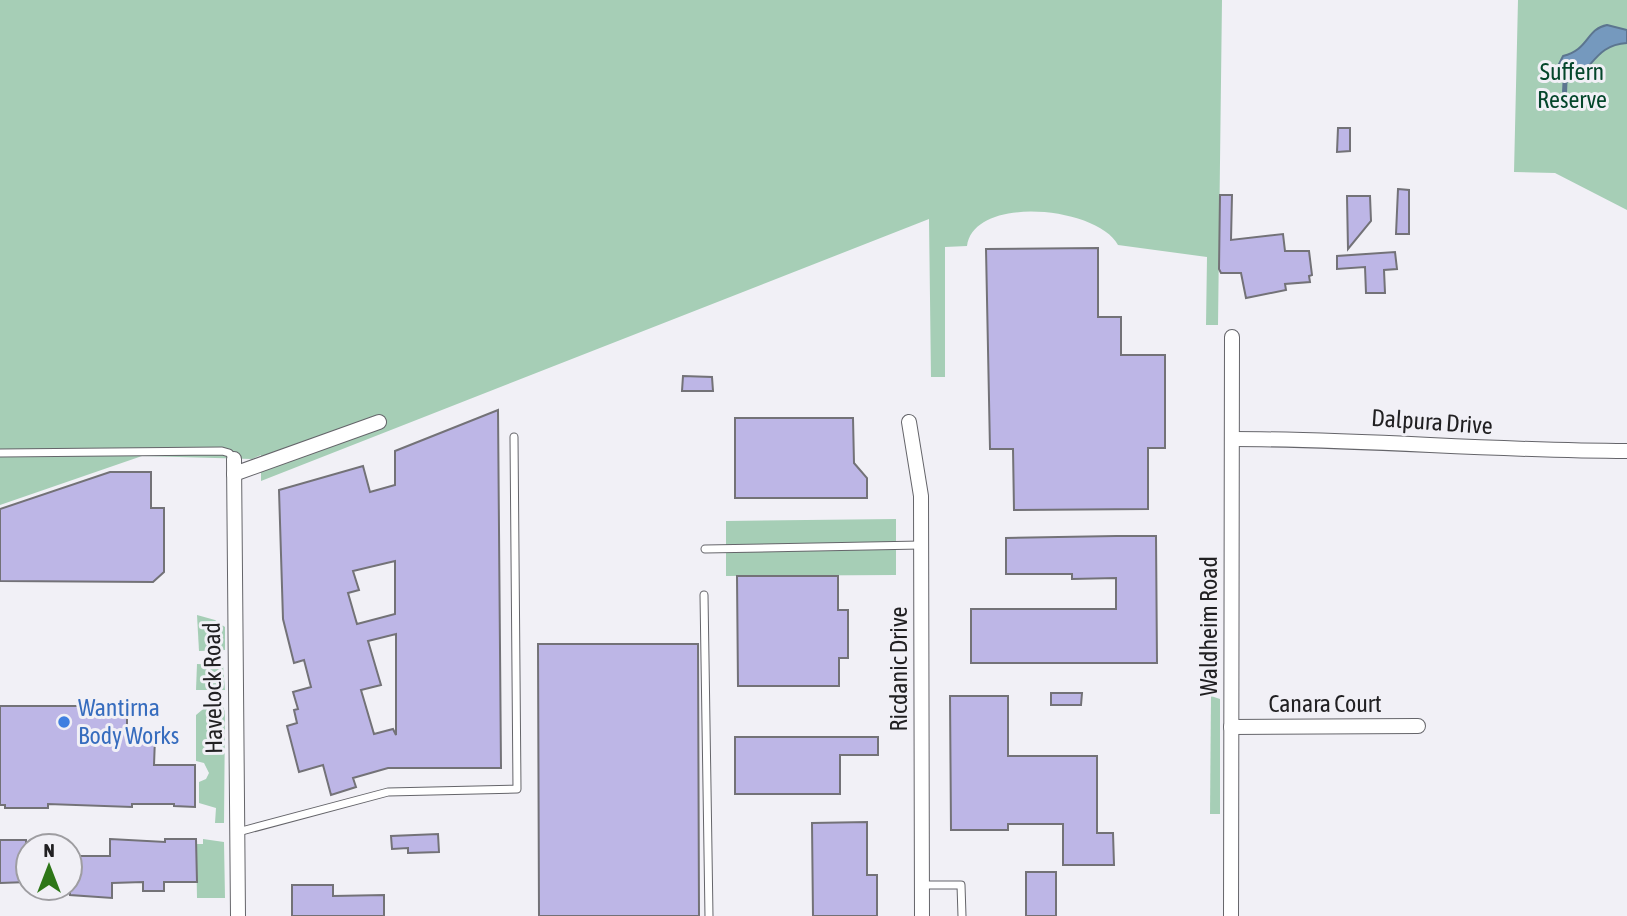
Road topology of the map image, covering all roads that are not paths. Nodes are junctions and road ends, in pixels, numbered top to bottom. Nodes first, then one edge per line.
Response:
1 (1232, 337) dead end
2 (379, 422) dead end
3 (909, 422) dead end
4 (514, 437) dead end
5 (1233, 439) junction
6 (1627, 451) edge
7 (0, 453) edge
8 (234, 466) junction
9 (921, 545) junction
10 (705, 548) dead end
11 (704, 595) dead end
12 (1418, 726) dead end
13 (1231, 727) junction
14 (237, 832) junction
15 (922, 884) junction
16 (238, 916) edge
17 (709, 916) edge
18 (922, 916) edge
19 (962, 916) edge
20 (1231, 916) edge

1 - 5 street, Waldheim Road
2 - 8 street
3 - 9 street, Ricdanic Drive
4 - 14 lane
5 - 6 street, Dalpura Drive
5 - 13 street, Waldheim Road
7 - 8 lane
8 - 14 street, Havelock Road
9 - 10 lane
9 - 15 street, Ricdanic Drive
11 - 17 lane
12 - 13 street, Canara Court
13 - 20 street, Waldheim Road
14 - 16 street, Havelock Road
15 - 18 street, Ricdanic Drive
15 - 19 lane

